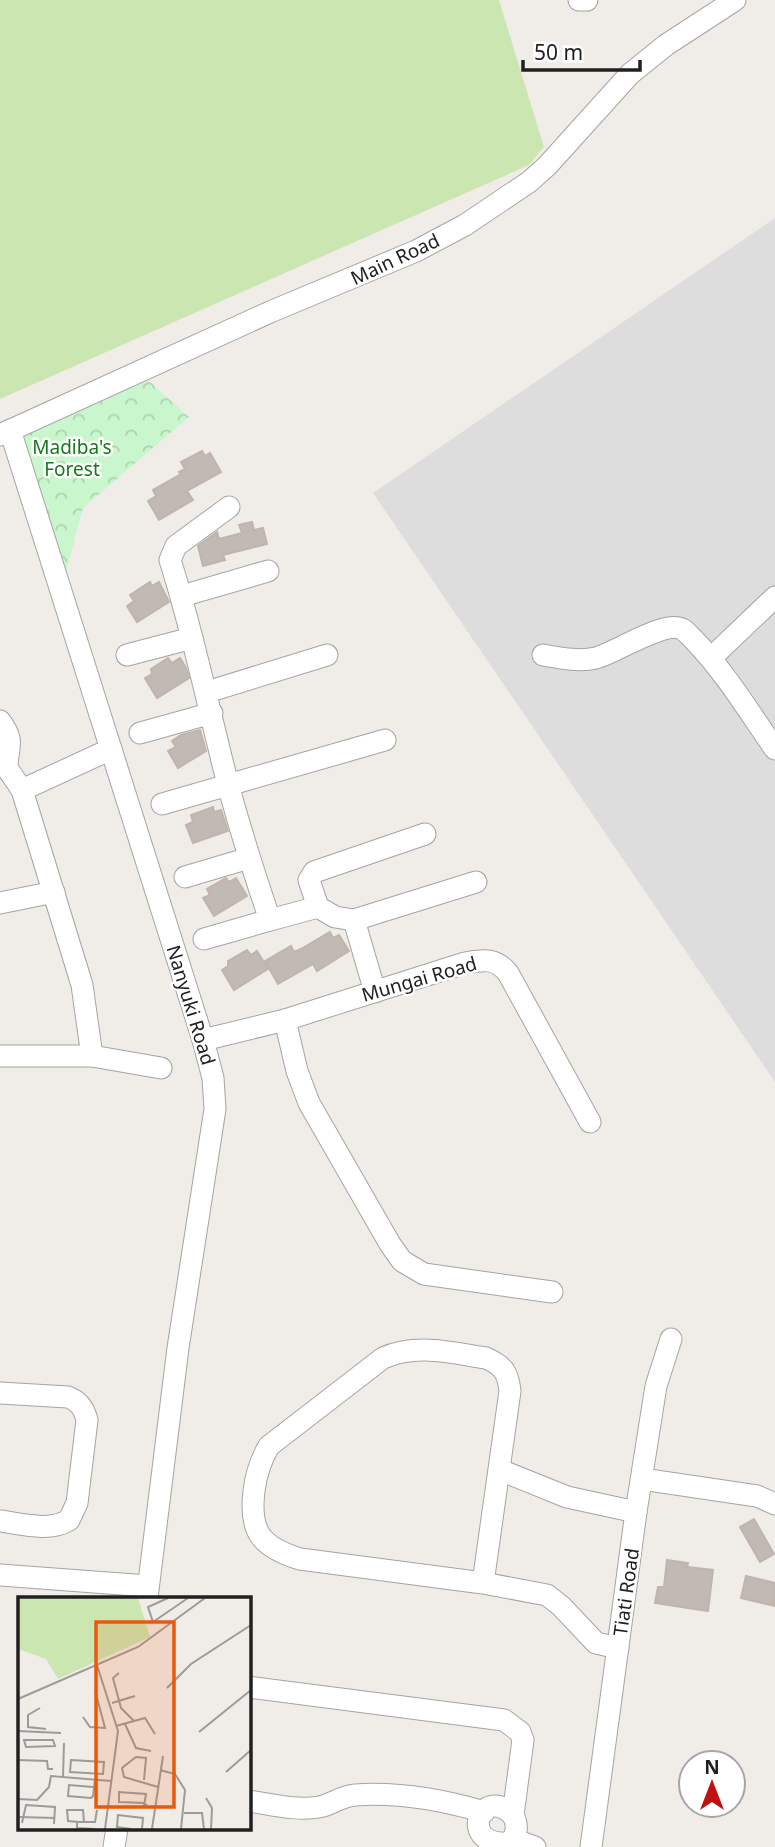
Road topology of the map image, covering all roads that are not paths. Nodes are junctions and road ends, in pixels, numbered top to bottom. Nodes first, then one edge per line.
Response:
1 (579, 0) edge
2 (587, 0) edge
3 (735, 0) edge
4 (5, 433) edge
5 (229, 507) dead end
6 (268, 571) dead end
7 (182, 596) junction
8 (775, 597) edge
9 (192, 638) junction
10 (127, 655) dead end
11 (327, 655) dead end
12 (543, 655) dead end
13 (711, 658) junction
14 (210, 702) junction
15 (0, 721) edge
16 (140, 733) dead end
17 (385, 740) dead end
18 (111, 749) junction
19 (775, 749) edge
20 (229, 785) junction
21 (22, 790) junction
22 (162, 804) dead end
23 (425, 834) dead end
24 (249, 858) junction
25 (185, 877) dead end
26 (477, 882) dead end
27 (54, 892) junction
28 (0, 903) edge
29 (318, 908) junction
30 (270, 920) junction
31 (354, 920) junction
32 (204, 939) dead end
33 (375, 992) junction
34 (285, 1020) junction
35 (203, 1040) junction
36 (0, 1056) edge
37 (92, 1056) junction
38 (161, 1068) dead end
39 (590, 1122) dead end
40 (552, 1292) dead end
41 (671, 1339) dead end
42 (0, 1392) edge
43 (500, 1470) junction
44 (642, 1479) junction
45 (775, 1504) edge
46 (636, 1512) junction
47 (0, 1521) edge
48 (0, 1575) edge
49 (483, 1583) junction
50 (147, 1592) edge
51 (618, 1648) junction
52 (250, 1687) edge
53 (250, 1801) edge
54 (484, 1812) junction
55 (513, 1815) junction
56 (117, 1829) edge
57 (513, 1839) junction
58 (114, 1847) edge
59 (535, 1847) edge
60 (591, 1847) edge

1 - 2 street
3 - 4 street, Main Road
4 - 18 street, Nanyuki Road
5 - 7 street
6 - 7 street
7 - 9 street
8 - 13 street
9 - 10 street
9 - 14 street
11 - 14 street
12 - 13 street
13 - 19 street
14 - 16 street
14 - 20 street
15 - 21 street
17 - 20 street
18 - 21 street
18 - 35 street, Nanyuki Road
20 - 22 street
20 - 24 street
21 - 27 street
23 - 29 street
24 - 25 street
24 - 30 street
26 - 31 street
27 - 28 street
27 - 37 street
29 - 30 street
29 - 31 street
30 - 32 street
31 - 33 street
33 - 34 street, Mungai Road
33 - 39 street, Mungai Road
34 - 35 street, Mungai Road
34 - 40 street
35 - 50 street, Nanyuki Road
36 - 37 street
37 - 38 street
41 - 44 street, Tiati Road
42 - 47 street
43 - 46 street
43 - 49 street
43 - 49 street
44 - 45 street
44 - 46 street, Tiati Road
46 - 51 street, Tiati Road
48 - 50 street
49 - 51 street
51 - 60 street, Tiati Road
52 - 55 street
53 - 54 street
54 - 55 street
54 - 57 street
55 - 57 street
56 - 58 street
57 - 59 street

